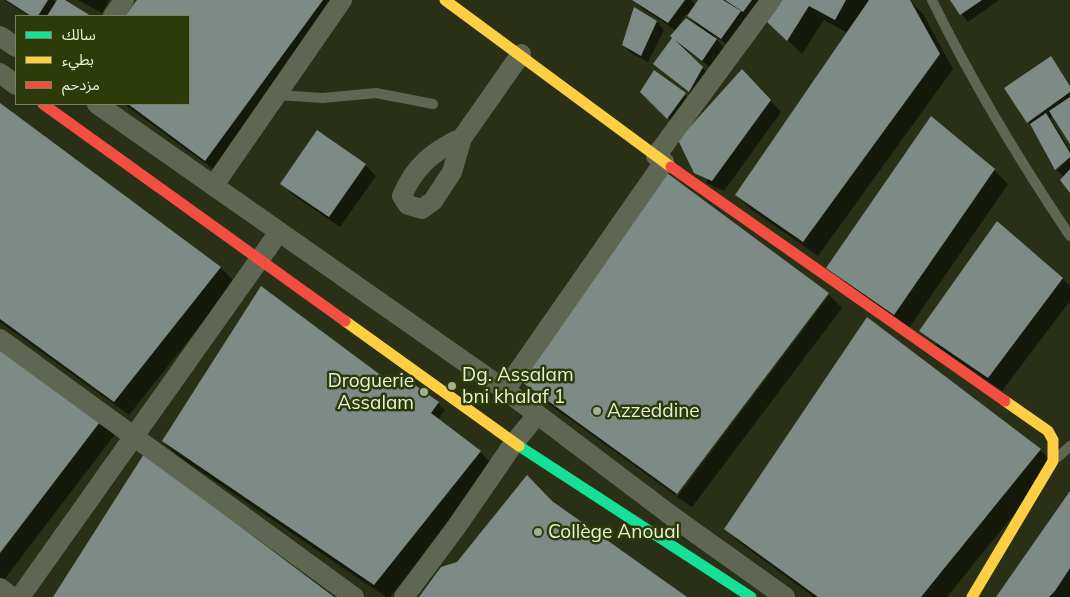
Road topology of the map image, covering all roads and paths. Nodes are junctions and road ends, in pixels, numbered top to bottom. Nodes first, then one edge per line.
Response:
1 (124, 0) edge
2 (342, 0) edge
3 (445, 0) edge
4 (771, 0) edge
5 (932, 0) edge
6 (114, 15) edge
7 (0, 36) edge
8 (15, 46) edge
9 (521, 54) junction
10 (0, 73) edge
11 (15, 84) edge
12 (276, 95) junction
13 (433, 104) dead end
14 (45, 105) edge
15 (98, 105) edge
16 (462, 138) dead end
17 (660, 159) junction
18 (214, 185) junction
19 (279, 232) junction
20 (1070, 236) edge
21 (259, 260) junction
22 (0, 339) edge
23 (505, 390) junction
24 (537, 414) junction
25 (134, 436) junction
26 (514, 443) junction
27 (1070, 446) edge
28 (1053, 461) junction
29 (0, 588) edge
30 (12, 597) edge
31 (20, 597) edge
32 (354, 597) edge
33 (404, 597) edge
34 (752, 597) edge
35 (785, 597) edge
36 (972, 597) edge

1 - 6 street
2 - 12 street
3 - 9 street
4 - 17 street
5 - 20 lane
7 - 8 street
9 - 16 street
9 - 17 street
10 - 11 street
12 - 13 lane
12 - 18 street
14 - 21 street
15 - 18 street
17 - 23 street
17 - 28 street
18 - 19 street
19 - 21 street
19 - 23 street
21 - 25 street
21 - 26 street
22 - 25 street
23 - 24 street
24 - 26 street
24 - 35 street
25 - 31 street
25 - 32 street
26 - 33 street
26 - 34 street
27 - 28 lane
28 - 36 street
29 - 30 street

